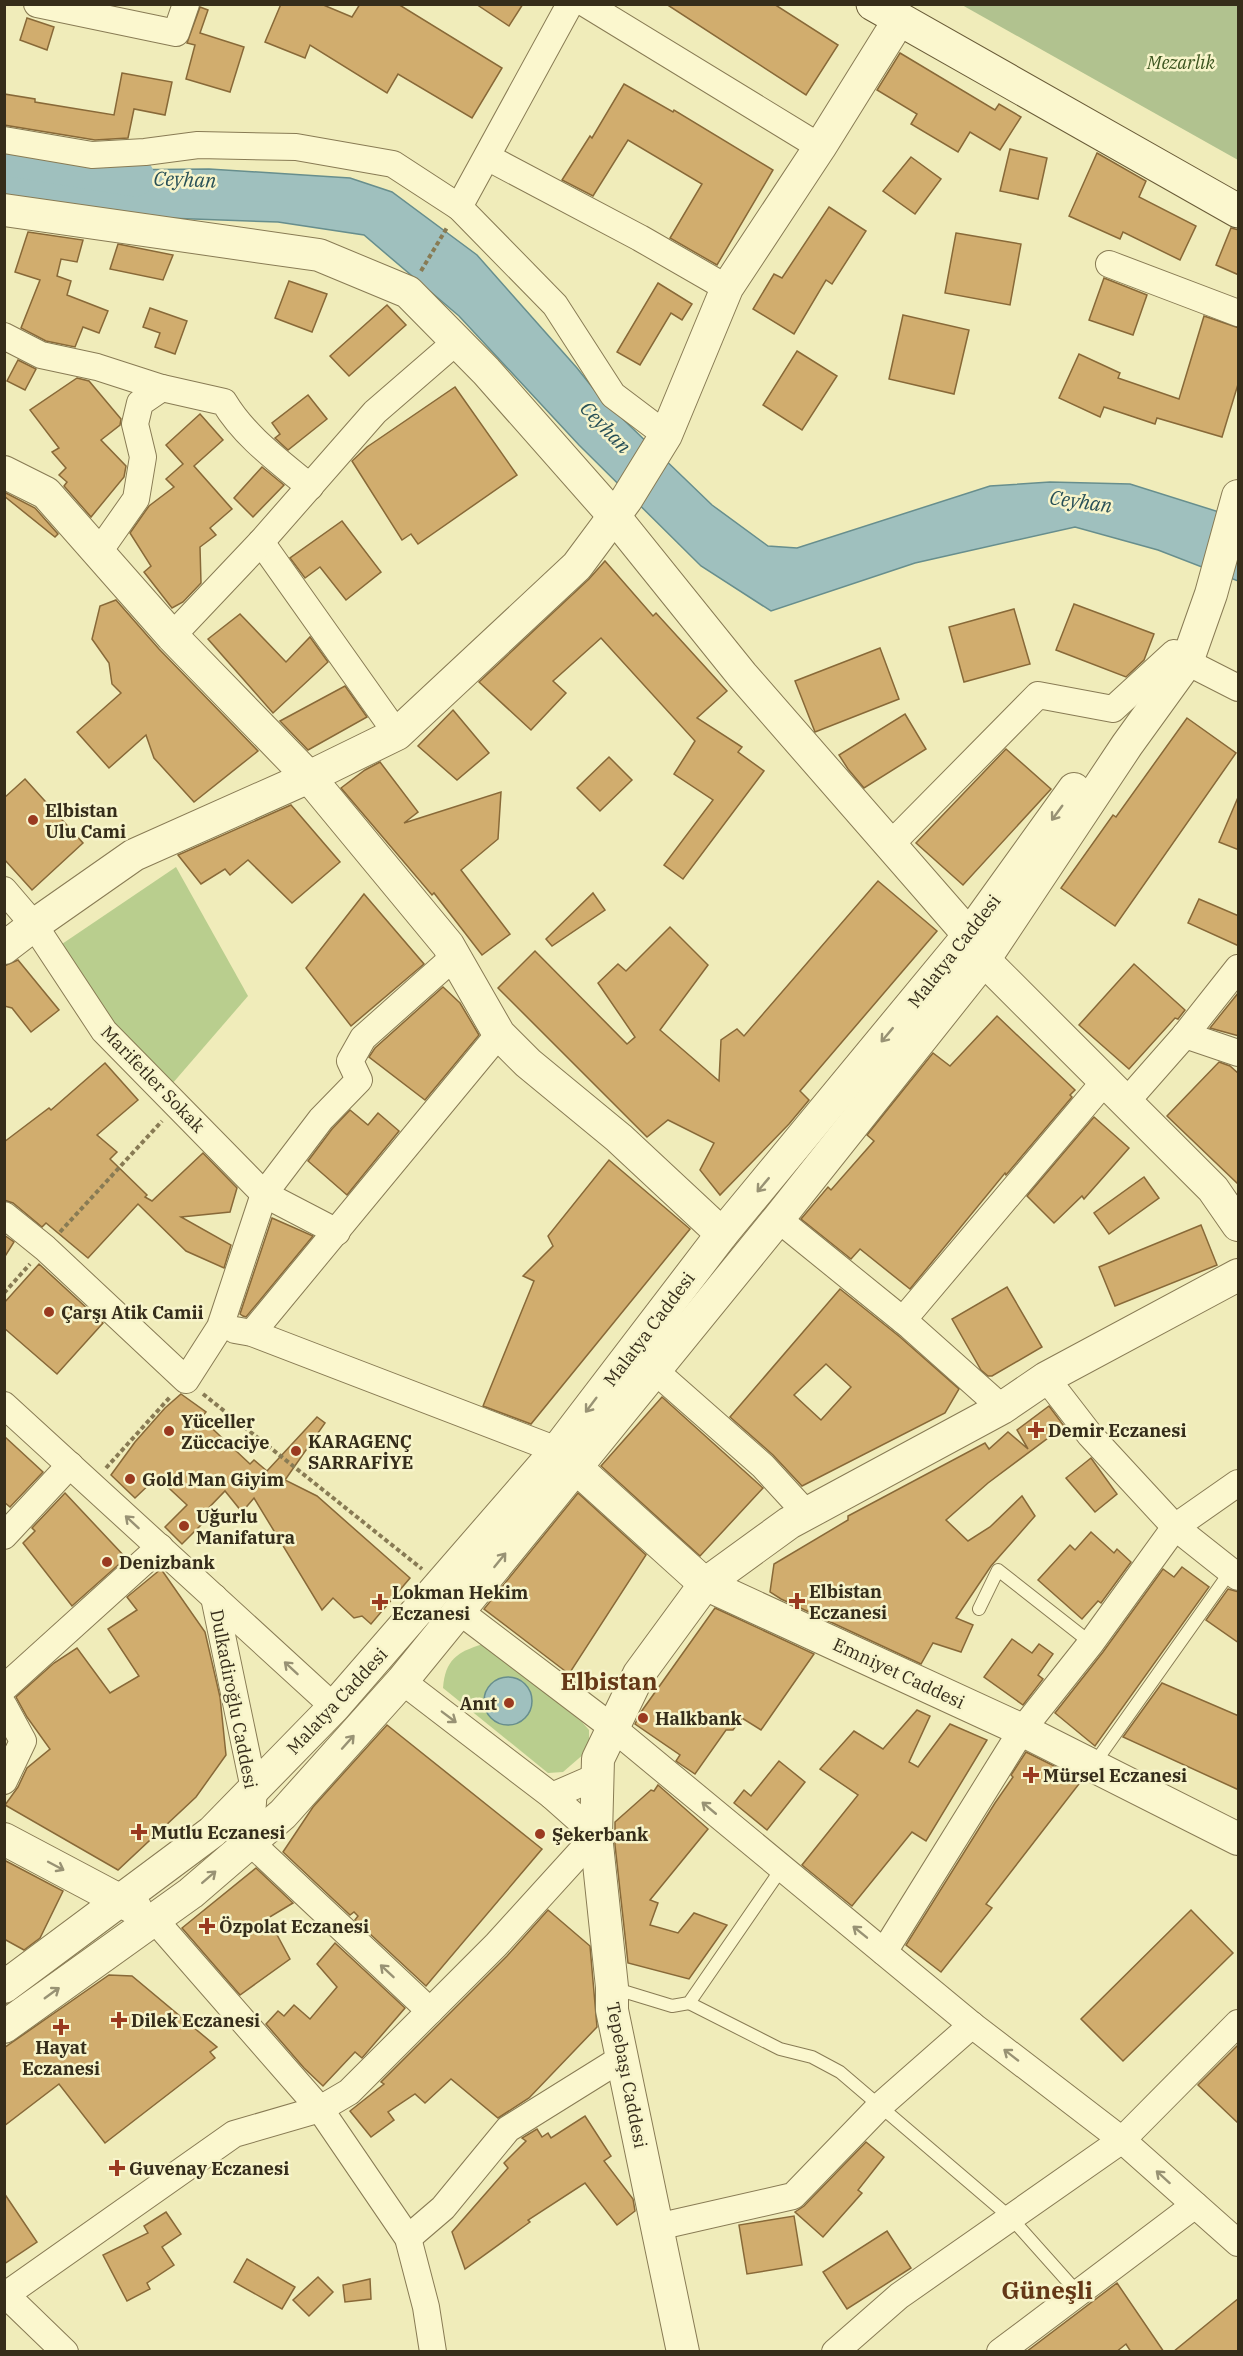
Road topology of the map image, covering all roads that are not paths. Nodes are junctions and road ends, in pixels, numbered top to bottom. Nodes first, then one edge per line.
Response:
1 (37, 4) edge
2 (186, 4) edge
3 (570, 4) edge
4 (586, 4) edge
5 (886, 12) edge
6 (4, 140) edge
7 (820, 147) junction
8 (487, 157) junction
9 (459, 207) junction
10 (4, 210) edge
11 (1239, 212) edge
12 (1109, 264) dead end
13 (727, 288) junction
14 (1239, 313) edge
15 (4, 336) edge
16 (457, 341) junction
17 (162, 388) junction
18 (666, 435) junction
19 (4, 472) edge
20 (310, 487) junction
21 (1237, 499) edge
22 (620, 508) junction
23 (261, 542) junction
24 (98, 553) junction
25 (172, 636) junction
26 (1181, 658) junction
27 (1239, 688) edge
28 (397, 734) junction
29 (309, 777) junction
30 (889, 846) junction
31 (4, 890) edge
32 (34, 925) junction
33 (977, 947) junction
34 (4, 948) edge
35 (454, 957) junction
36 (1239, 968) edge
37 (499, 1034) junction
38 (1185, 1035) junction
39 (1239, 1053) edge
40 (1116, 1091) junction
41 (264, 1194) junction
42 (4, 1215) edge
43 (777, 1219) junction
44 (1239, 1225) edge
45 (337, 1232) junction
46 (722, 1234) junction
47 (1236, 1283) edge
48 (903, 1320) junction
49 (220, 1327) junction
50 (252, 1333) junction
51 (654, 1370) junction
52 (1046, 1378) junction
53 (4, 1405) edge
54 (1002, 1408) junction
55 (566, 1458) junction
56 (70, 1465) junction
57 (1239, 1483) edge
58 (806, 1513) junction
59 (1175, 1527) junction
60 (4, 1536) edge
61 (160, 1547) junction
62 (1234, 1575) edge
63 (705, 1584) junction
64 (214, 1597) junction
65 (979, 1609) dead end
66 (459, 1611) junction
67 (1091, 1643) junction
68 (402, 1681) junction
69 (4, 1688) edge
70 (4, 1706) edge
71 (334, 1707) junction
72 (613, 1728) junction
73 (1022, 1730) junction
74 (1093, 1765) junction
75 (598, 1768) junction
76 (4, 1781) edge
77 (254, 1789) junction
78 (552, 1796) junction
79 (596, 1835) junction
80 (4, 1839) edge
81 (1239, 1839) edge
82 (250, 1842) junction
83 (782, 1868) junction
84 (121, 1901) junction
85 (154, 1919) junction
86 (884, 1952) junction
87 (4, 1987) edge
88 (612, 1987) junction
89 (689, 2003) junction
90 (430, 2011) junction
91 (972, 2025) junction
92 (4, 2028) edge
93 (1235, 2032) edge
94 (622, 2058) junction
95 (881, 2105) junction
96 (320, 2109) junction
97 (1122, 2140) junction
98 (1195, 2205) junction
99 (1011, 2218) junction
100 (657, 2227) junction
101 (408, 2238) junction
102 (1239, 2243) edge
103 (1078, 2293) junction
104 (5, 2296) edge
105 (65, 2352) edge
106 (433, 2352) edge
107 (683, 2352) edge
108 (835, 2352) edge
109 (1000, 2352) edge

1 - 2 street
3 - 8 street
4 - 7 street
5 - 7 street
5 - 11 main road
6 - 9 street
7 - 13 street
8 - 9 street
8 - 13 street
9 - 18 street
10 - 16 street
12 - 14 street
13 - 18 street
15 - 17 street
16 - 20 street
16 - 22 street
17 - 20 street
17 - 24 street
18 - 22 street
19 - 24 street
20 - 23 street
21 - 26 street
22 - 28 street
22 - 30 street
23 - 25 street
23 - 28 street
24 - 25 street
25 - 29 street
26 - 27 street
26 - 30 street
26 - 33 street
28 - 29 street
29 - 32 street
29 - 35 street
30 - 33 street
31 - 32 street, Marifetler Sokak
32 - 34 street
32 - 41 street, Marifetler Sokak
33 - 40 street
33 - 43 street
33 -> 46 street, Malatya Caddesi
35 - 37 street
35 - 41 street
36 - 38 street
37 - 45 street
37 - 46 street
38 - 39 street
38 - 40 street
40 - 44 street
40 - 48 street
41 - 45 street, Marifetler Sokak
41 - 49 street
42 - 49 street
43 - 48 street
43 - 51 street
45 - 50 street
46 -> 55 street, Malatya Caddesi
47 - 52 street
48 - 54 street
49 - 50 street
50 - 55 street
51 - 55 street
51 - 58 street
52 - 54 street
52 - 59 street
53 - 56 street, Dulkadiroğlu Caddesi
54 - 58 street
55 - 63 street, Emniyet Caddesi
66 -> 55 street
55 - 71 street, Malatya Caddesi
56 - 60 street
61 -> 56 street, Dulkadiroğlu Caddesi
57 - 59 street
58 - 63 street
59 - 62 street
59 - 67 street
61 - 64 street, Dulkadiroğlu Caddesi
61 - 69 street
62 - 74 lane
63 - 72 street
63 - 73 street, Emniyet Caddesi
71 -> 64 street, Dulkadiroğlu Caddesi
64 - 77 street, Dulkadiroğlu Caddesi
65 - 67 lane
66 - 68 street
66 - 72 street
67 - 73 street
68 -> 78 street
82 -> 68 street
70 - 76 street
71 - 77 street, Malatya Caddesi
72 - 75 street
83 -> 72 street
73 - 74 street, Emniyet Caddesi
73 - 86 street
74 - 81 street, Emniyet Caddesi
75 - 78 street
75 - 79 street, Tepebaşı Caddesi
77 - 82 street, Dulkadiroğlu Caddesi
77 - 84 street, Malatya Caddesi
78 - 79 street
79 - 88 street, Tepebaşı Caddesi
79 - 90 street
80 -> 84 street
85 -> 82 street
90 -> 82 street
86 -> 83 street
83 - 89 lane
84 - 85 street
84 - 87 street, Malatya Caddesi
92 -> 85 street
85 - 96 street
86 - 91 street
88 - 89 lane
88 - 94 street, Tepebaşı Caddesi
89 - 95 lane
90 - 96 street
91 - 95 street
97 -> 91 street
93 - 97 street
94 - 100 street, Tepebaşı Caddesi
94 - 101 street
95 - 99 lane
95 - 100 street
96 - 101 street
96 - 104 street
98 -> 97 street
97 - 99 street
98 - 102 street
98 - 103 street
99 - 103 lane
99 - 108 street
100 - 107 street, Tepebaşı Caddesi
101 - 106 street
103 - 109 street
104 - 105 street

